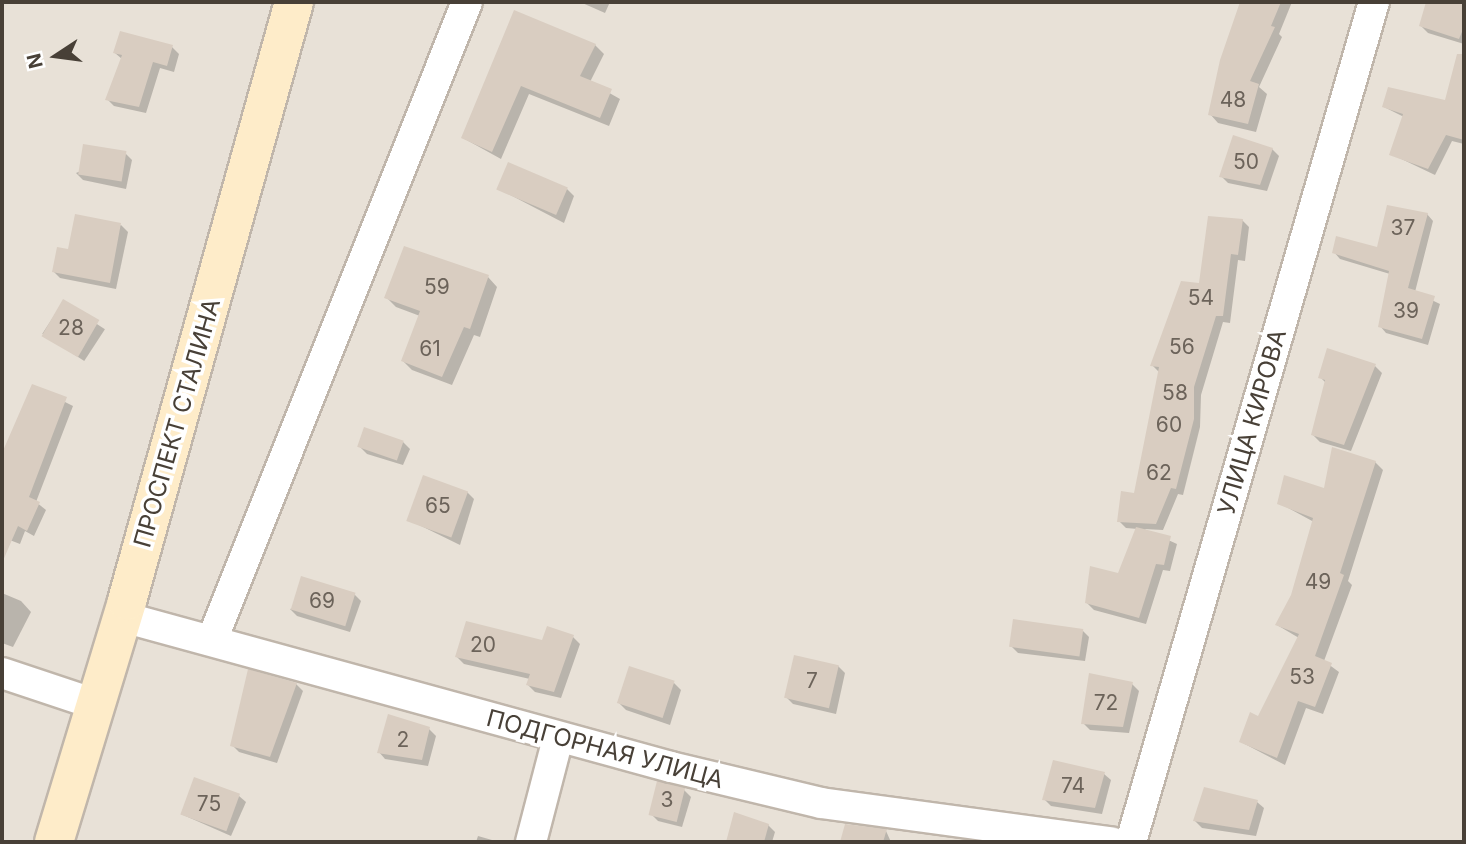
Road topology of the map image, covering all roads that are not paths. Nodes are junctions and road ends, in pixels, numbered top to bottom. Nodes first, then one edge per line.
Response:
1 (294, 2) edge
2 (467, 2) edge
3 (1374, 2) edge
4 (127, 601) junction
5 (212, 640) junction
6 (2, 673) edge
7 (95, 704) junction
8 (558, 738) junction
9 (54, 842) edge
10 (531, 842) edge
11 (1111, 842) edge
12 (1131, 842) edge

1 - 4 street, ПРОСПЕКТ СТАЛИНА
2 - 5 street
3 - 12 street, УЛИЦА КИРОВА
4 - 5 street, ПОДГОРНАЯ УЛИЦА
4 - 7 street, ПРОСПЕКТ СТАЛИНА
5 - 8 street, ПОДГОРНАЯ УЛИЦА
6 - 7 street
7 - 9 street, ПРОСПЕКТ СТАЛИНА
8 - 10 street
8 - 11 street, ПОДГОРНАЯ УЛИЦА

